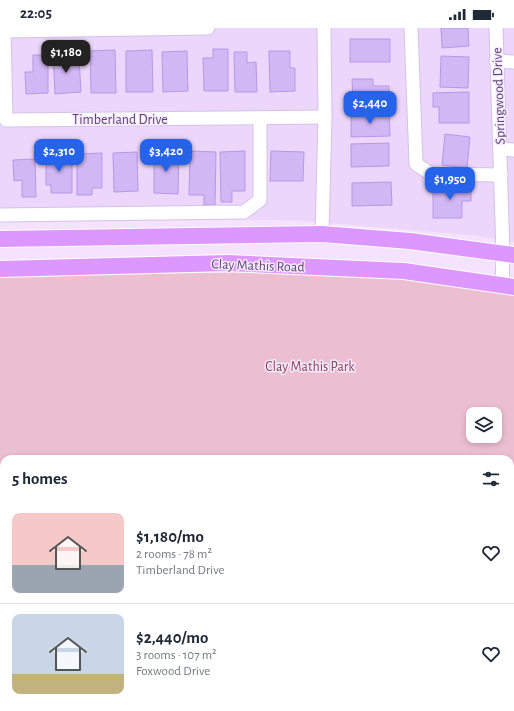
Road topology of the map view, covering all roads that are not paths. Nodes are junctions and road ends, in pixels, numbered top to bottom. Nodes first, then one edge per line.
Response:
1 (208, 28) edge
2 (324, 28) edge
3 (412, 28) edge
4 (496, 28) edge
5 (4, 29) edge
6 (496, 61) junction
7 (514, 62) edge
8 (325, 117) junction
9 (260, 118) junction
10 (500, 148) junction
11 (514, 150) edge
12 (501, 175) junction
13 (0, 214) edge
14 (322, 234) junction
15 (0, 240) edge
16 (509, 255) edge
17 (0, 269) edge
18 (508, 286) edge

1 - 5 street
2 - 8 street
3 - 12 street
4 - 6 street, Springwood Drive
5 - 9 street, Timberland Drive
6 - 7 street
6 - 10 street, Springwood Drive
8 - 9 street, Timberland Drive
8 - 14 street
9 - 13 street
10 - 11 street
10 - 12 street, Springwood Drive
12 - 16 street, Springwood Drive
14 - 15 main road, Clay Mathis Road
14 - 16 main road, Clay Mathis Road
16 - 18 street, Springwood Drive
17 - 18 main road, Clay Mathis Road

